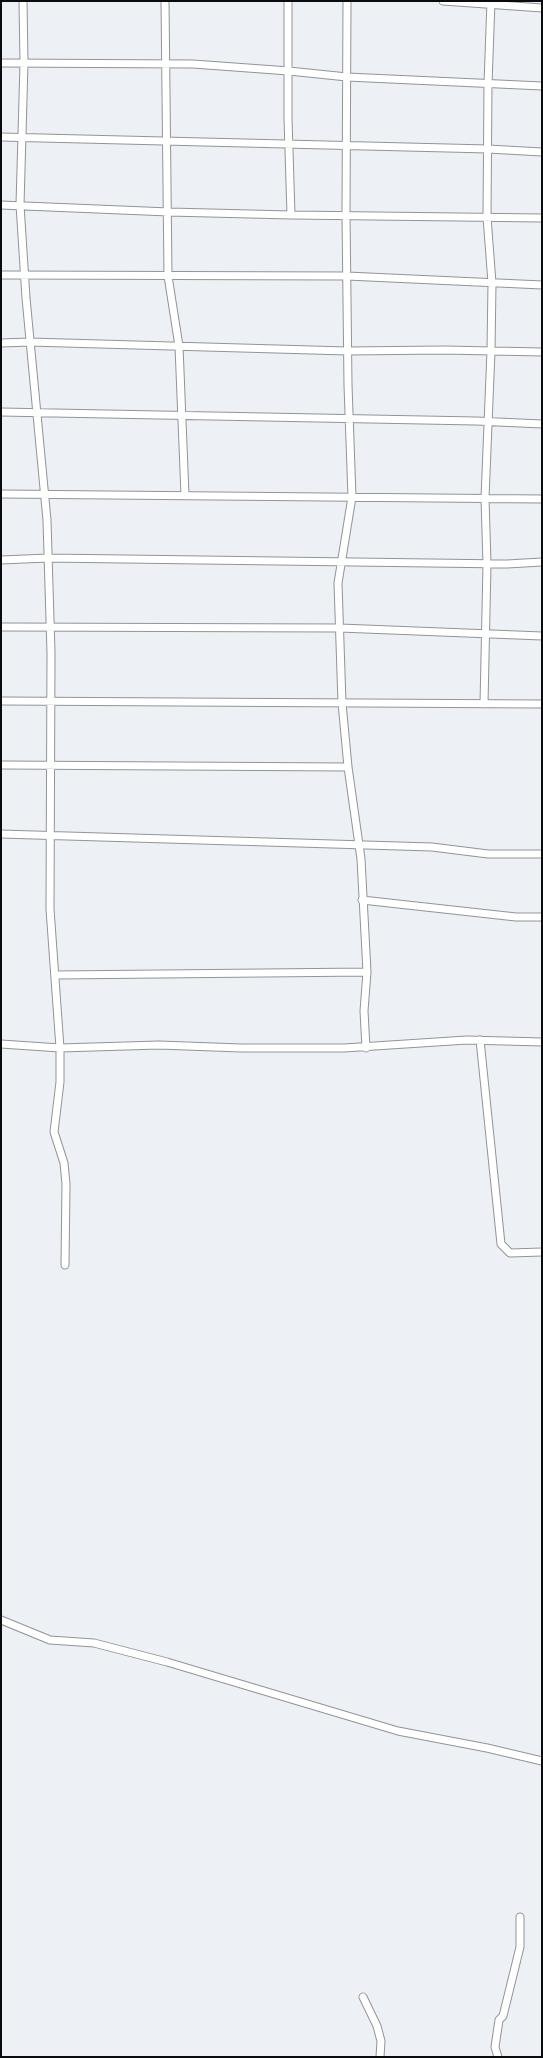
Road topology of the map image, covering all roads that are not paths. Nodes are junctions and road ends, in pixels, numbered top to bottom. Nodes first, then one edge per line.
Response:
1 (23, 1) edge
2 (166, 1) edge
3 (288, 1) edge
4 (347, 1) edge
5 (443, 1) edge
6 (491, 3) edge
7 (542, 8) edge
8 (1, 63) edge
9 (24, 63) junction
10 (167, 64) junction
11 (289, 71) junction
12 (348, 77) junction
13 (488, 84) junction
14 (542, 86) edge
15 (1, 137) edge
16 (22, 137) junction
17 (168, 140) junction
18 (290, 144) junction
19 (346, 145) junction
20 (488, 149) junction
21 (542, 152) edge
22 (1, 205) edge
23 (20, 205) junction
24 (168, 212) junction
25 (291, 215) junction
26 (346, 215) junction
27 (487, 217) junction
28 (542, 218) edge
29 (1, 275) edge
30 (24, 275) junction
31 (168, 276) junction
32 (347, 276) junction
33 (492, 283) junction
34 (542, 285) edge
35 (30, 342) junction
36 (1, 343) edge
37 (180, 346) junction
38 (491, 351) junction
39 (347, 352) junction
40 (542, 352) edge
41 (1, 412) edge
42 (36, 412) junction
43 (182, 415) junction
44 (349, 419) junction
45 (490, 421) junction
46 (542, 424) edge
47 (1, 494) edge
48 (45, 494) junction
49 (185, 495) junction
50 (352, 497) junction
51 (485, 498) junction
52 (542, 499) edge
53 (48, 558) junction
54 (1, 560) edge
55 (341, 562) junction
56 (542, 562) edge
57 (487, 564) junction
58 (50, 626) junction
59 (1, 627) edge
60 (340, 628) junction
61 (485, 634) junction
62 (542, 636) edge
63 (1, 701) edge
64 (50, 701) junction
65 (342, 703) junction
66 (484, 704) junction
67 (542, 704) edge
68 (1, 765) edge
69 (51, 766) junction
70 (348, 768) junction
71 (1, 834) edge
72 (50, 836) junction
73 (360, 846) junction
74 (542, 854) edge
75 (362, 900) junction
76 (542, 917) edge
77 (367, 972) junction
78 (56, 975) junction
79 (480, 1040) junction
80 (542, 1042) edge
81 (1, 1044) edge
82 (60, 1048) junction
83 (366, 1048) junction
84 (542, 1252) edge
85 (65, 1265) dead end
86 (1, 1620) edge
87 (542, 1761) edge
88 (520, 1917) dead end
89 (363, 1997) dead end
90 (380, 2057) edge
91 (498, 2057) edge

1 - 9 street
2 - 10 street
3 - 11 street
4 - 12 street
5 - 6 street
6 - 7 street
6 - 13 street
8 - 9 street
9 - 10 street
9 - 16 street
10 - 11 street
10 - 17 street
11 - 12 street
11 - 18 street
12 - 13 street
12 - 19 street
13 - 14 street
13 - 20 street
15 - 16 street
16 - 17 street
16 - 23 street
17 - 18 street
17 - 24 street
18 - 19 street
18 - 25 street
19 - 20 street
19 - 26 street
20 - 21 street
20 - 27 street
22 - 23 street
23 - 24 street
23 - 30 street
24 - 25 street
24 - 31 street
25 - 26 street
26 - 27 street
26 - 32 street
27 - 28 street
27 - 33 street
29 - 30 street
30 - 31 street
30 - 35 street
31 - 32 street
31 - 37 street
32 - 33 street
32 - 39 street
33 - 34 street
33 - 38 street
35 - 36 street
35 - 37 street
35 - 42 street
37 - 39 street
37 - 43 street
38 - 39 street
38 - 40 street
38 - 45 street
39 - 44 street
41 - 42 street
42 - 43 street
42 - 48 street
43 - 44 street
43 - 49 street
44 - 45 street
44 - 50 street
45 - 46 street
45 - 51 street
47 - 48 street
48 - 49 street
48 - 53 street
49 - 50 street
50 - 51 street
50 - 55 street
51 - 52 street
51 - 57 street
53 - 54 street
53 - 55 street
53 - 58 street
55 - 57 street
55 - 60 street
56 - 57 street
57 - 61 street
58 - 59 street
58 - 60 street
58 - 64 street
60 - 61 street
60 - 65 street
61 - 62 street
61 - 66 street
63 - 64 street
64 - 65 street
64 - 69 street
65 - 66 street
65 - 70 street
66 - 67 street
68 - 69 street
69 - 70 street
69 - 72 street
70 - 73 street
71 - 72 street
72 - 73 street
72 - 78 street
73 - 74 street
73 - 75 street
75 - 76 street
75 - 77 street
77 - 78 street
77 - 83 street
78 - 82 street
79 - 80 street
79 - 83 street
79 - 84 street
81 - 82 street
82 - 83 street
82 - 85 street
86 - 87 street
88 - 91 street
89 - 90 street

